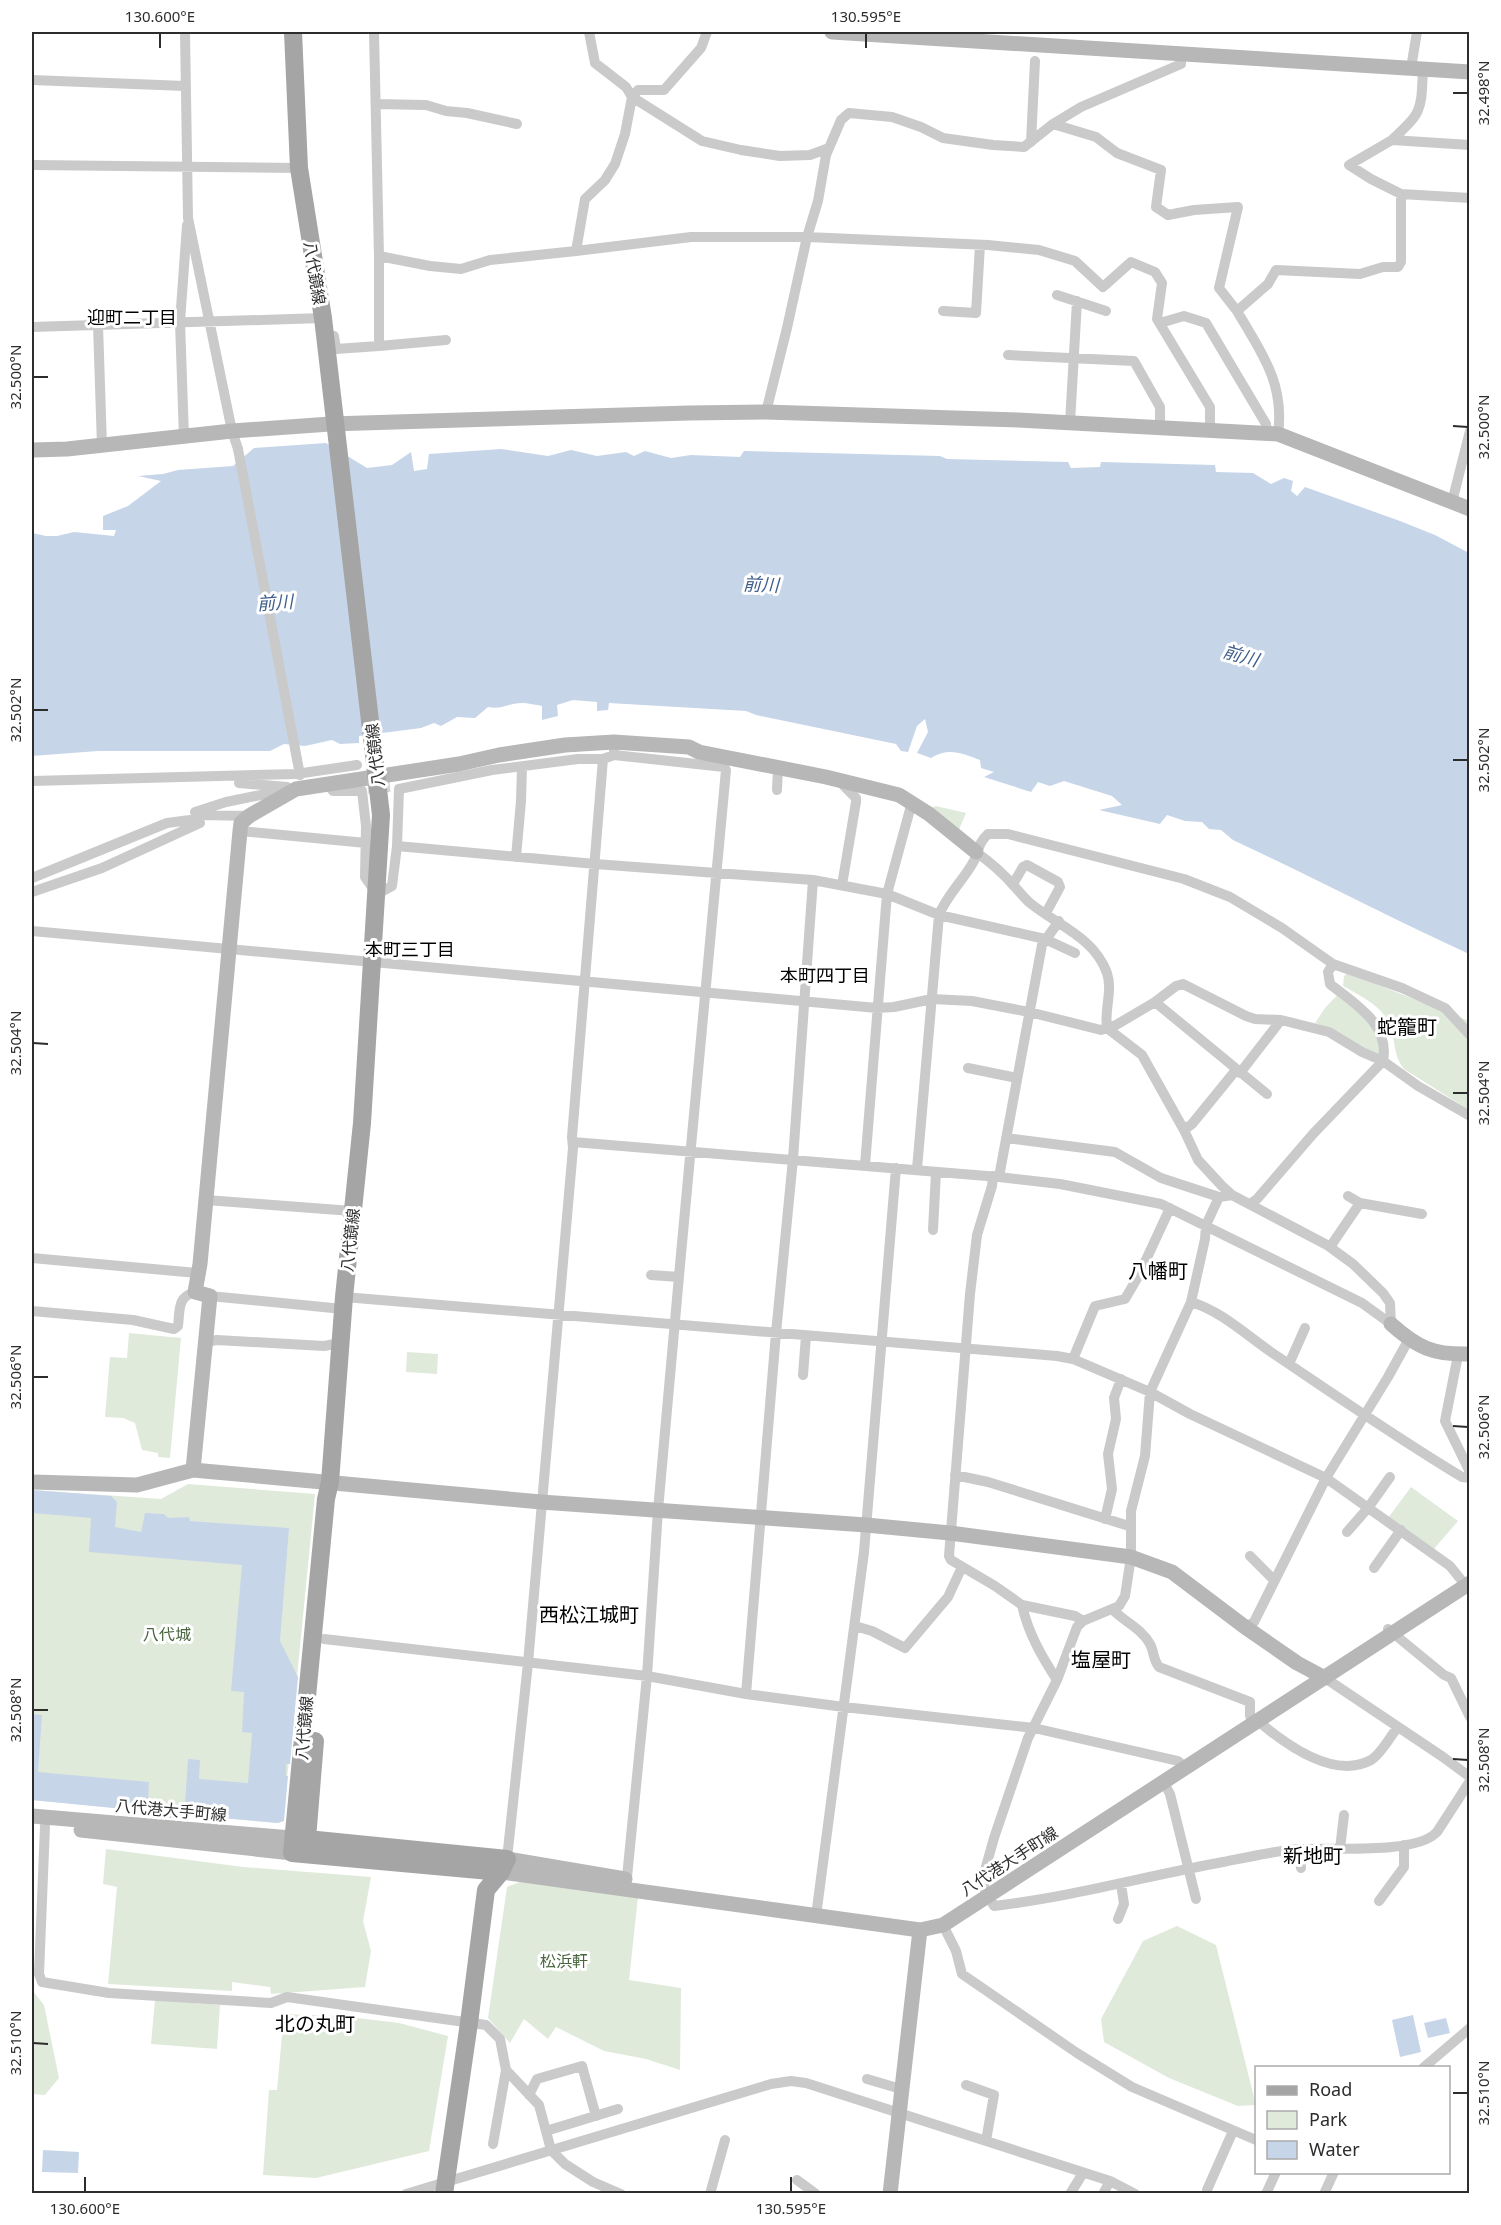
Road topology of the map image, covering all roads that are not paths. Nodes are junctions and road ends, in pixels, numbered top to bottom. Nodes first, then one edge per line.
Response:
1 (185, 32) edge
2 (293, 32) edge
3 (374, 32) edge
4 (589, 32) edge
5 (707, 32) edge
6 (832, 32) edge
7 (1417, 32) edge
8 (889, 33) edge
9 (1029, 37) edge
10 (1181, 53) junction
11 (1035, 61) dead end
12 (1417, 68) junction
13 (1470, 72) edge
14 (32, 80) edge
15 (185, 86) junction
16 (632, 97) junction
17 (376, 104) junction
18 (517, 124) dead end
19 (1053, 124) junction
20 (1392, 140) junction
21 (1031, 142) junction
22 (1470, 145) edge
23 (829, 148) junction
24 (32, 165) edge
25 (186, 167) junction
26 (299, 168) junction
27 (1401, 194) junction
28 (1470, 198) edge
29 (188, 218) junction
30 (807, 237) junction
31 (980, 245) junction
32 (576, 251) junction
33 (379, 256) junction
34 (1057, 295) dead end
35 (1077, 301) junction
36 (321, 310) junction
37 (1237, 310) junction
38 (943, 311) dead end
39 (1106, 311) dead end
40 (210, 321) junction
41 (180, 322) junction
42 (1160, 323) junction
43 (98, 325) junction
44 (32, 327) edge
45 (446, 340) dead end
46 (378, 346) junction
47 (1008, 355) dead end
48 (1073, 359) junction
49 (766, 412) junction
50 (1070, 423) junction
51 (1160, 428) junction
52 (336, 430) junction
53 (1210, 430) junction
54 (1470, 430) edge
55 (232, 431) junction
56 (1273, 434) junction
57 (184, 437) junction
58 (102, 446) junction
59 (1468, 446) edge
60 (32, 447) edge
61 (1452, 502) junction
62 (1470, 509) edge
63 (540, 749) junction
64 (610, 752) junction
65 (578, 759) junction
66 (357, 765) dead end
67 (522, 766) junction
68 (778, 768) junction
69 (32, 781) edge
70 (845, 782) junction
71 (239, 783) dead end
72 (327, 783) junction
73 (379, 783) junction
74 (300, 784) junction
75 (777, 790) dead end
76 (912, 802) junction
77 (175, 820) junction
78 (243, 824) junction
79 (366, 843) junction
80 (397, 846) junction
81 (976, 852) junction
82 (516, 857) junction
83 (595, 864) junction
84 (715, 872) junction
85 (32, 878) edge
86 (813, 879) junction
87 (1013, 884) junction
88 (842, 885) junction
89 (32, 892) edge
90 (377, 894) junction
91 (887, 894) junction
92 (1046, 913) junction
93 (939, 915) junction
94 (1059, 921) junction
95 (32, 931) edge
96 (1045, 939) junction
97 (230, 948) junction
98 (1075, 953) dead end
99 (373, 960) junction
100 (1333, 963) junction
101 (585, 981) junction
102 (704, 991) junction
103 (932, 999) junction
104 (805, 1000) junction
105 (1155, 1002) junction
106 (877, 1008) junction
107 (1029, 1012) junction
108 (1281, 1020) junction
109 (1107, 1028) junction
110 (1470, 1035) edge
111 (1383, 1060) junction
112 (968, 1068) dead end
113 (1238, 1071) junction
114 (1017, 1078) junction
115 (1267, 1094) dead end
116 (1470, 1116) edge
117 (1184, 1130) junction
118 (1006, 1138) junction
119 (573, 1142) junction
120 (690, 1152) junction
121 (793, 1159) junction
122 (865, 1165) junction
123 (896, 1168) junction
124 (917, 1169) junction
125 (936, 1172) junction
126 (996, 1177) junction
127 (1232, 1195) junction
128 (1348, 1196) dead end
129 (1219, 1197) junction
130 (206, 1200) junction
131 (1360, 1203) junction
132 (1250, 1204) junction
133 (1170, 1208) junction
134 (352, 1211) junction
135 (1422, 1214) dead end
136 (1206, 1225) junction
137 (933, 1230) dead end
138 (1330, 1247) junction
139 (32, 1258) edge
140 (197, 1274) junction
141 (651, 1275) dead end
142 (679, 1277) junction
143 (202, 1294) junction
144 (1191, 1302) junction
145 (343, 1303) junction
146 (32, 1311) edge
147 (557, 1314) junction
148 (1391, 1324) junction
149 (675, 1325) junction
150 (1305, 1328) dead end
151 (776, 1333) junction
152 (806, 1336) junction
153 (1408, 1339) junction
154 (881, 1341) junction
155 (205, 1342) junction
156 (340, 1343) junction
157 (966, 1348) junction
158 (1464, 1355) edge
159 (1073, 1359) junction
160 (1289, 1364) junction
161 (803, 1375) dead end
162 (1121, 1379) junction
163 (1150, 1392) junction
164 (1365, 1415) junction
165 (193, 1470) junction
166 (1470, 1472) edge
167 (955, 1475) junction
168 (1390, 1477) dead end
169 (1326, 1478) junction
170 (1470, 1478) edge
171 (32, 1482) edge
172 (330, 1482) junction
173 (541, 1502) junction
174 (1368, 1508) junction
175 (658, 1510) junction
176 (762, 1517) junction
177 (1105, 1519) junction
178 (866, 1525) junction
179 (1130, 1526) junction
180 (1401, 1530) junction
181 (1347, 1532) dead end
182 (950, 1533) junction
183 (1250, 1556) dead end
184 (1131, 1557) junction
185 (962, 1567) junction
186 (1374, 1568) dead end
187 (1274, 1580) junction
188 (1467, 1581) edge
189 (1022, 1605) junction
190 (1113, 1610) junction
191 (1083, 1621) junction
192 (855, 1626) junction
193 (1245, 1627) junction
194 (1391, 1630) junction
195 (324, 1639) junction
196 (528, 1663) junction
197 (647, 1676) junction
198 (1321, 1676) junction
199 (1057, 1680) junction
200 (746, 1694) junction
201 (844, 1707) junction
202 (1470, 1717) edge
203 (1254, 1718) junction
204 (1034, 1728) junction
205 (1397, 1728) junction
206 (1181, 1764) junction
207 (1470, 1779) edge
208 (1163, 1781) junction
209 (1344, 1815) dead end
210 (32, 1816) edge
211 (38, 1826) edge
212 (1404, 1845) junction
213 (300, 1846) junction
214 (1299, 1849) junction
215 (1340, 1849) junction
216 (504, 1865) junction
217 (1188, 1868) junction
218 (1301, 1869) dead end
219 (626, 1884) junction
220 (1121, 1884) junction
221 (986, 1893) junction
222 (1196, 1899) dead end
223 (1379, 1901) dead end
224 (816, 1912) junction
225 (1118, 1919) dead end
226 (943, 1925) junction
227 (920, 1930) junction
228 (474, 2023) junction
229 (1470, 2028) edge
230 (1424, 2066) edge
231 (506, 2070) junction
232 (867, 2079) dead end
233 (966, 2085) dead end
234 (901, 2089) junction
235 (529, 2095) junction
236 (618, 2109) dead end
237 (899, 2112) junction
238 (596, 2116) junction
239 (546, 2131) junction
240 (1233, 2131) junction
241 (1255, 2139) edge
242 (724, 2140) dead end
243 (986, 2141) junction
244 (493, 2144) dead end
245 (551, 2150) junction
246 (1083, 2173) junction
247 (1275, 2174) edge
248 (1333, 2174) edge
249 (797, 2180) dead end
250 (1110, 2181) junction
251 (450, 2187) edge
252 (1207, 2190) dead end
253 (406, 2193) edge
254 (621, 2193) edge
255 (710, 2193) edge
256 (816, 2193) edge
257 (890, 2193) edge
258 (1070, 2193) edge
259 (1103, 2193) edge
260 (1135, 2193) edge
261 (1266, 2193) edge
262 (1324, 2193) edge

1 - 15 street
2 - 26 main road, 八代鏡線
3 - 17 street
4 - 16 street
5 - 16 street
6 - 8 street
7 - 12 street
8 - 9 street
9 - 10 street
10 - 12 street
10 - 19 street
11 - 21 street
12 - 13 street
12 - 20 street
14 - 15 street
15 - 25 street
16 - 23 street
16 - 32 street
17 - 18 street
17 - 33 street
19 - 21 street
19 - 37 street
20 - 22 street
20 - 27 street
21 - 23 street
23 - 30 street
24 - 25 street
25 - 26 street
25 - 29 street
26 - 36 main road, 八代鏡線
27 - 28 street
27 - 37 street
29 - 40 street
29 - 41 street
30 - 31 street
30 - 32 street
30 - 49 street
31 - 38 street
31 - 42 street
32 - 33 street
33 - 46 street
34 - 35 street
35 - 39 street
35 - 48 street
36 - 40 street
36 - 46 street
36 - 52 main road, 八代鏡線
37 - 56 street
40 - 41 street
40 - 55 street
41 - 43 street
41 - 57 street
42 - 53 street
42 - 56 street
43 - 44 street
43 - 58 street
45 - 46 street
47 - 48 street
48 - 50 street
48 - 51 street
49 - 50 street
49 - 52 street
50 - 51 street
51 - 53 street
52 - 55 street
52 - 73 main road, 八代鏡線
53 - 56 street
54 - 59 street
55 - 57 street
55 - 74 street, bridge
56 - 61 street
57 - 58 street
58 - 60 street
59 - 61 street
61 - 62 street
63 - 64 street
63 - 65 street
63 - 73 street
64 - 65 street
64 - 68 street
64 - 83 street
64 - 84 street
65 - 67 street
66 - 69 street
67 - 73 street
67 - 82 street
68 - 70 street
68 - 75 street
70 - 76 street
70 - 88 street
71 - 74 street
72 - 73 street
72 - 73 street
72 - 74 street
73 - 79 street
73 - 80 street
73 - 90 main road, 八代鏡線
74 - 77 street
74 - 78 street
76 - 81 street
76 - 91 street
77 - 78 street
77 - 85 street
78 - 79 street
78 - 89 street
78 - 97 street
79 - 90 street
80 - 82 street
80 - 90 street
81 - 87 street
81 - 93 street
81 - 100 street
82 - 83 street
83 - 84 street
83 - 101 street
84 - 86 street
84 - 102 street
86 - 88 street
86 - 104 street
87 - 92 street
87 - 92 street
88 - 91 street
90 - 99 main road, 八代鏡線
91 - 93 street
91 - 106 street
92 - 94 street
93 - 96 street
93 - 103 street
94 - 96 street
94 - 109 street
95 - 97 street
96 - 98 street
96 - 107 street
97 - 99 street
97 - 130 street
99 - 101 street
99 - 134 main road, 八代鏡線
100 - 110 street
100 - 111 street
101 - 102 street
101 - 119 street
102 - 104 street
102 - 120 street
103 - 106 street
103 - 107 street
103 - 124 street
104 - 106 street
104 - 121 street
105 - 108 street
105 - 109 street
105 - 113 street
106 - 122 street
107 - 109 street
107 - 114 street
108 - 111 street
108 - 113 street
109 - 117 street
111 - 116 street
111 - 132 street
112 - 114 street
113 - 115 street
113 - 117 street
114 - 118 street
117 - 127 street
118 - 126 street
118 - 129 street
119 - 120 street
119 - 147 street
120 - 121 street
120 - 142 street
121 - 122 street
121 - 151 street
122 - 123 street
123 - 124 street
123 - 154 street
124 - 125 street
125 - 126 street
125 - 137 street
126 - 133 street
126 - 157 street
127 - 129 street
127 - 132 street
128 - 131 street
129 - 136 street
130 - 134 street
130 - 140 street
131 - 135 street
131 - 138 street
132 - 138 street
133 - 136 street
133 - 159 street
134 - 145 main road, 八代鏡線
136 - 144 street
136 - 148 street
138 - 148 street
139 - 140 street
140 - 143 street
141 - 142 street
142 - 149 street
143 - 145 street
143 - 146 street
143 - 155 street
144 - 160 street
144 - 163 street
145 - 147 street
145 - 156 main road, 八代鏡線
147 - 149 street
147 - 173 street
148 - 153 street
149 - 151 street
149 - 175 street
150 - 160 street
151 - 152 street
151 - 176 street
152 - 154 street
152 - 161 street
153 - 158 street
153 - 164 street
154 - 157 street
154 - 178 street
155 - 156 street
155 - 165 street
156 - 172 main road, 八代鏡線
157 - 159 street
157 - 167 street
158 - 166 street
159 - 162 street
160 - 164 street
162 - 163 street
162 - 177 street
163 - 169 street
163 - 179 street
164 - 169 street
164 - 170 street
165 - 171 street
165 - 172 street
167 - 177 street
167 - 182 street
168 - 174 street
169 - 174 street
169 - 187 street
172 - 173 street
172 - 195 main road, 八代鏡線
172 - 213 main road, 八代鏡線
173 - 175 street
173 - 196 street
174 - 180 street
174 - 181 street
175 - 176 street
175 - 197 street
176 - 178 street
176 - 200 street
177 - 179 street
178 - 182 street
178 - 192 street
179 - 184 street
180 - 186 street
180 - 188 street
182 - 184 street
182 - 185 street
183 - 187 street
184 - 190 street
184 - 193 street
185 - 189 street
185 - 192 street
187 - 193 street
188 - 194 street, 八代港大手町線
189 - 191 street
189 - 199 street
190 - 191 street
190 - 203 street
191 - 199 street
192 - 201 street
193 - 198 street
194 - 198 street, 八代港大手町線
194 - 202 street
195 - 196 street
195 - 213 main road, 八代鏡線
196 - 197 street
196 - 216 street
197 - 200 street
197 - 219 street
198 - 203 street, 八代港大手町線
198 - 205 street
199 - 204 street
200 - 201 street
201 - 204 street
201 - 224 street
203 - 205 street
203 - 206 street, 八代港大手町線
204 - 206 street
204 - 221 street
205 - 207 street
206 - 208 street, 八代港大手町線
206 - 221 street, 八代港大手町線
207 - 212 street
208 - 217 street
208 - 221 street, 八代港大手町線
209 - 215 street
210 - 213 street, 八代港大手町線
211 - 213 street, 八代港大手町線
211 - 228 street
212 - 215 street
212 - 223 street
213 - 216 main road
214 - 215 street
214 - 217 street
214 - 218 street
216 - 219 street, 八代港大手町線
216 - 228 main road
217 - 220 street
217 - 222 street
219 - 224 street, 八代港大手町線
220 - 221 street
220 - 225 street
221 - 224 street, 八代港大手町線
221 - 226 street, 八代港大手町線
224 - 227 street, 八代港大手町線
226 - 227 street, 八代港大手町線
226 - 240 street
227 - 234 street
228 - 231 street
228 - 251 main road
229 - 230 street
231 - 235 street
231 - 244 street
232 - 234 street
233 - 243 street
234 - 237 street
235 - 238 street
235 - 239 street
236 - 238 street
237 - 243 street
237 - 245 street
237 - 257 street
238 - 239 street
239 - 245 street
240 - 241 street
240 - 252 street
242 - 255 street
243 - 246 street
245 - 251 street
245 - 254 street
246 - 250 street
246 - 258 street
247 - 261 street
248 - 262 street
249 - 256 street
250 - 259 street
250 - 260 street
251 - 253 street

